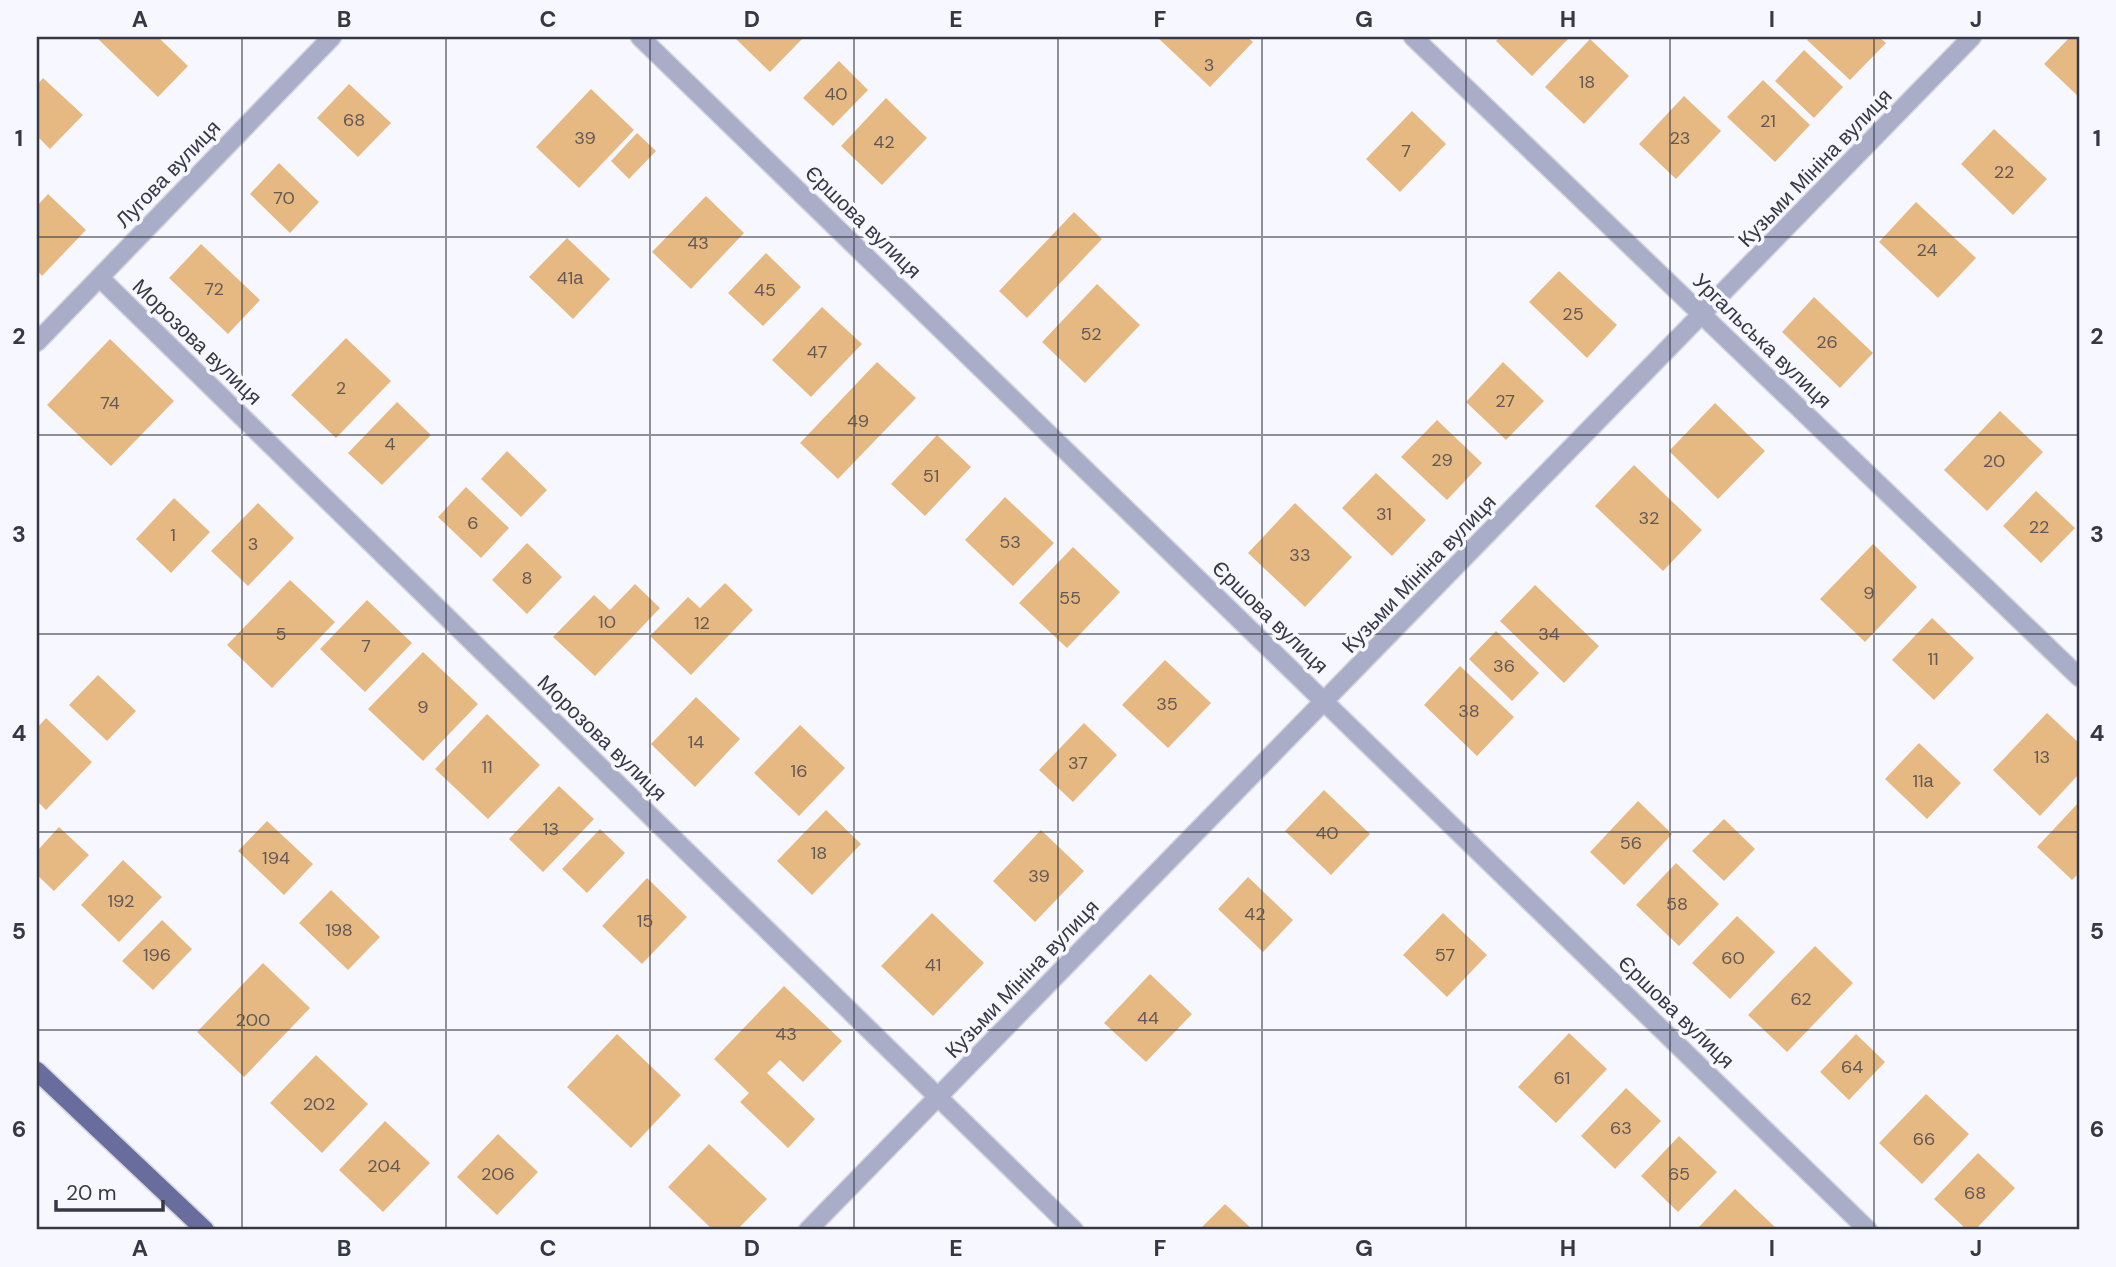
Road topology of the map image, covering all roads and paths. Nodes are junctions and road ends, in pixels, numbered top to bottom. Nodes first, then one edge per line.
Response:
1 (332, 37) edge
2 (640, 37) edge
3 (1413, 37) edge
4 (1972, 37) edge
5 (100, 278) junction
6 (1703, 316) junction
7 (37, 342) edge
8 (2079, 677) edge
9 (1325, 702) junction
10 (37, 1071) edge
11 (937, 1098) junction
12 (205, 1230) edge
13 (808, 1230) edge
14 (1074, 1230) edge
15 (1868, 1230) edge

1 - 5 street, Лугова вулиця
2 - 9 street, Єршова вулиця
3 - 6 street, Ургальська вулиця
4 - 6 street, Кузьми Мініна вулиця
5 - 7 street, Лугова вулиця
5 - 11 street, Морозова вулиця
6 - 8 street, Ургальська вулиця
6 - 9 street, Кузьми Мініна вулиця
9 - 11 street, Кузьми Мініна вулиця
9 - 15 street, Єршова вулиця
10 - 12 main road
11 - 13 street, Кузьми Мініна вулиця
11 - 14 street, Морозова вулиця

